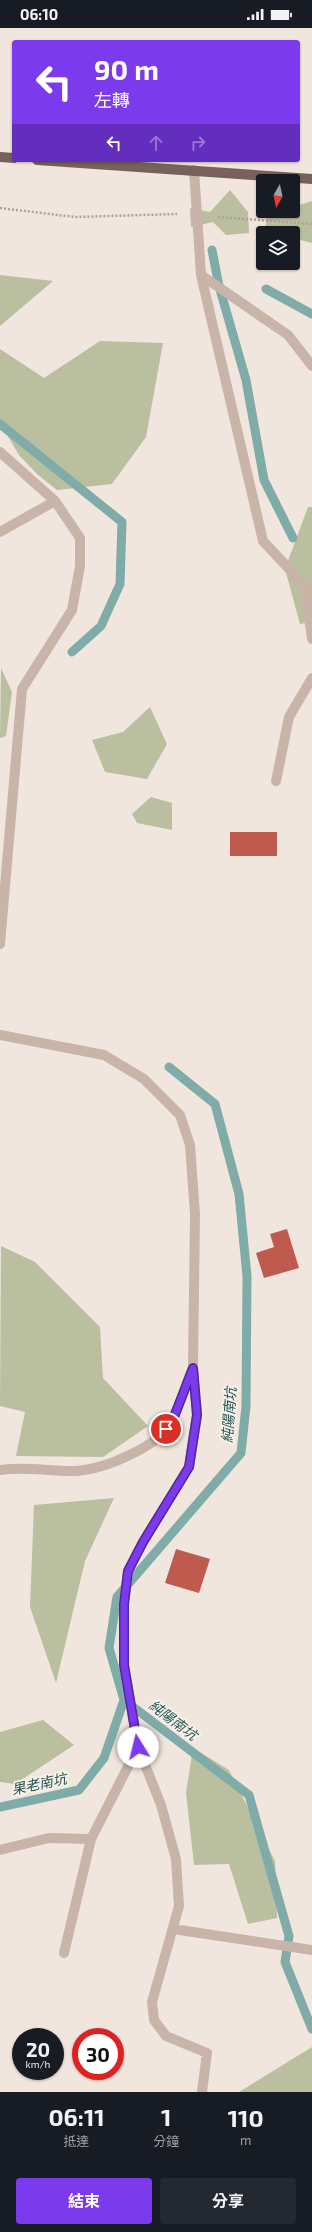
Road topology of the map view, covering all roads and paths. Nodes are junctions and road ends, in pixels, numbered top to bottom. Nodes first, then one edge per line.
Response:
1 (0, 158) edge
2 (12, 158) edge
3 (68, 162) edge
4 (194, 170) junction
5 (312, 179) edge
6 (0, 208) edge
7 (196, 215) junction
8 (312, 224) edge
9 (201, 275) junction
10 (312, 366) edge
11 (0, 452) edge
12 (55, 501) junction
13 (0, 532) edge
14 (312, 639) edge
15 (312, 678) edge
16 (276, 781) dead end
17 (0, 944) edge
18 (0, 1035) edge
19 (193, 1368) junction
20 (0, 1470) edge
21 (138, 1747) junction
22 (91, 1839) junction
23 (0, 1850) edge
24 (172, 1929) junction
25 (310, 1949) edge
26 (64, 1953) dead end
27 (202, 2092) edge

1 - 2 main road
3 - 4 main road
4 - 5 main road
4 - 7 street
6 - 7 path
7 - 8 path
7 - 9 street
9 - 10 street
9 - 14 street
11 - 12 street
12 - 13 street
12 - 17 street
15 - 16 street
18 - 19 street
19 - 20 street
19 - 21 street
21 - 22 street
21 - 24 street
22 - 23 street
22 - 26 street
24 - 25 street
24 - 27 street

